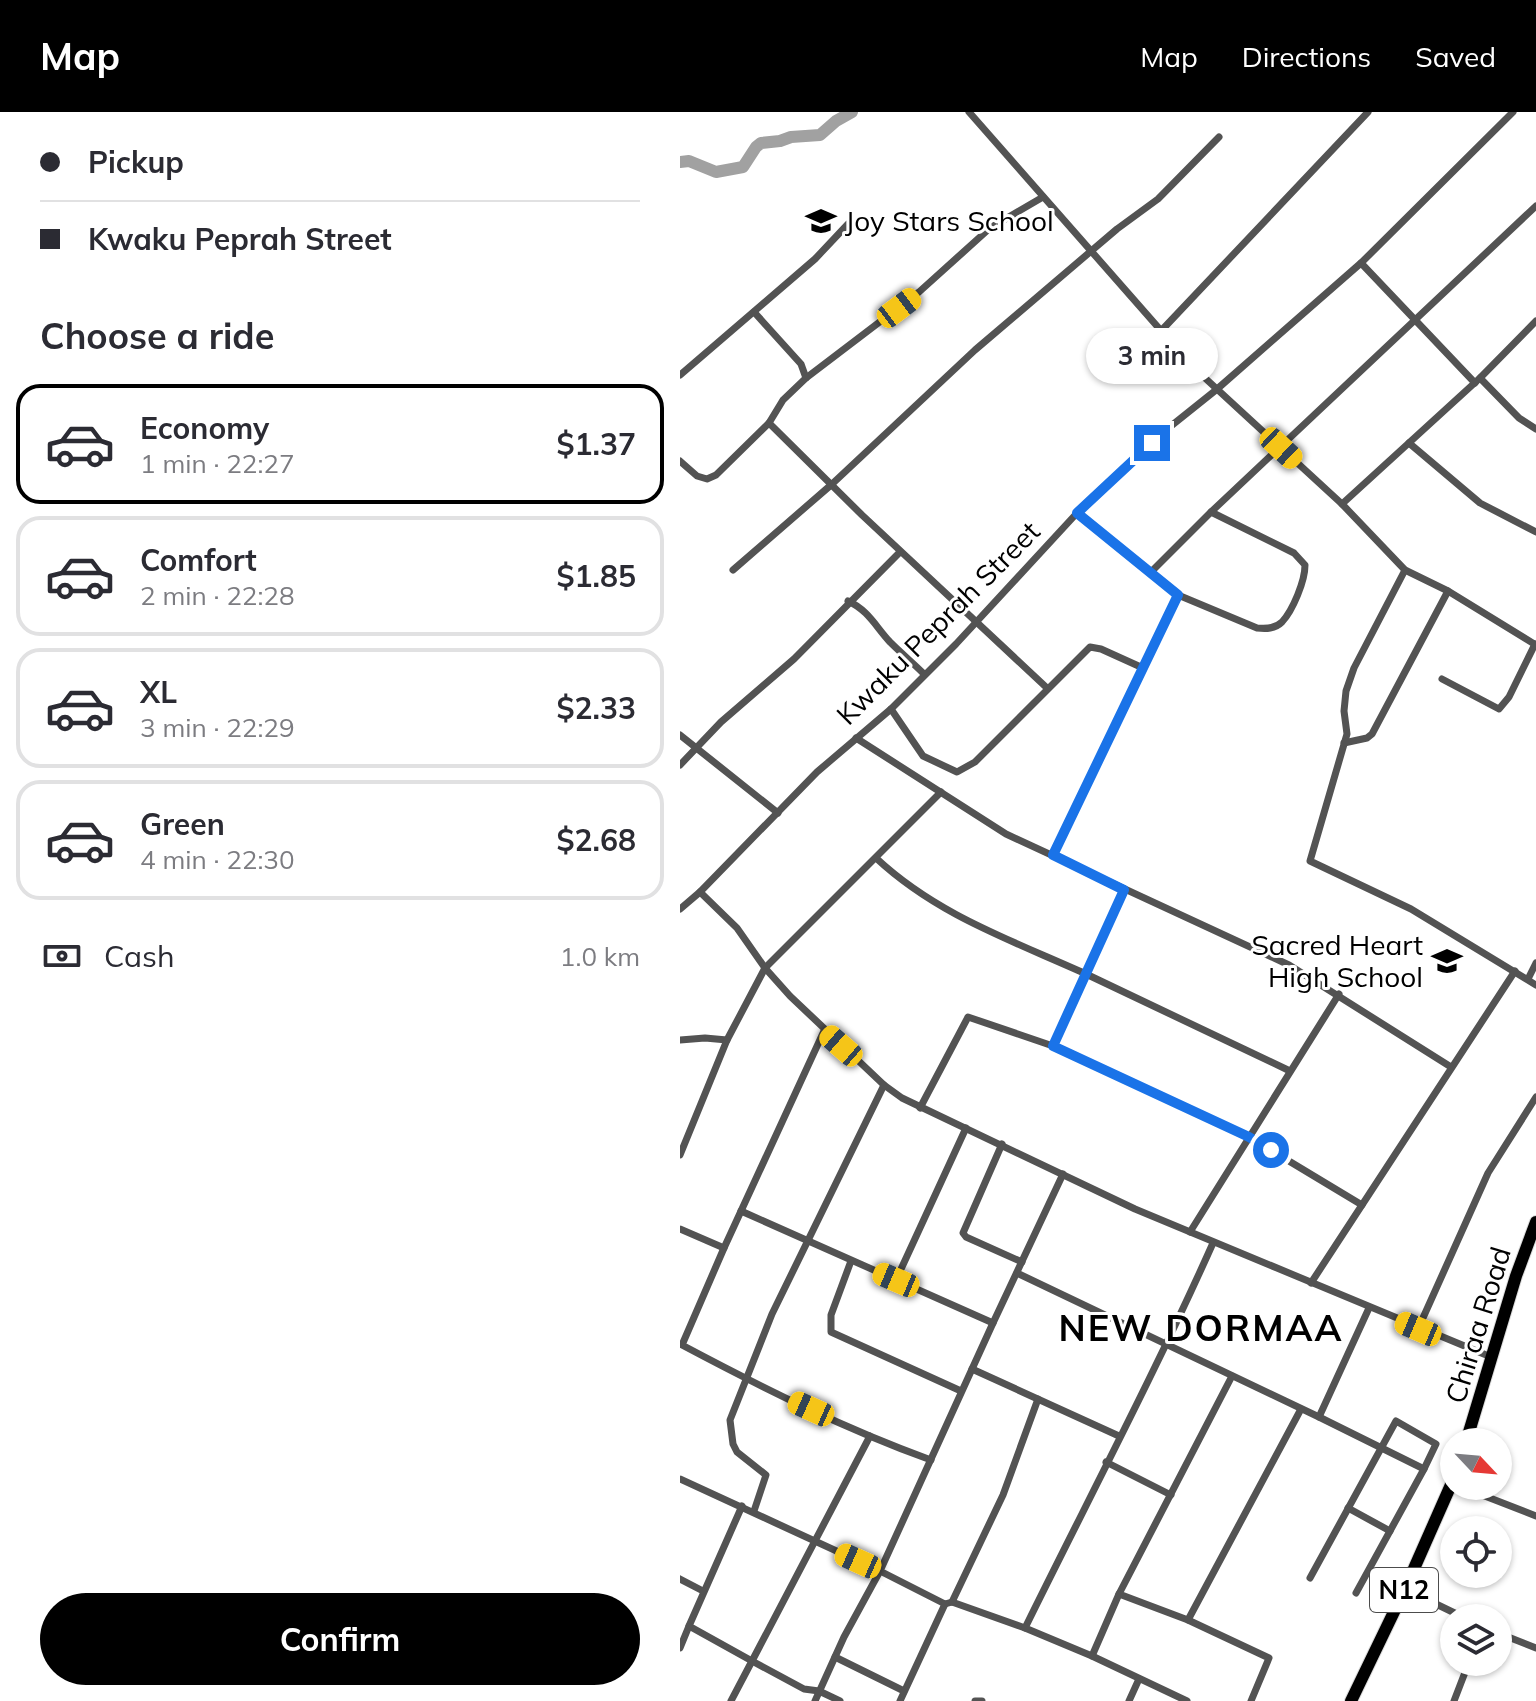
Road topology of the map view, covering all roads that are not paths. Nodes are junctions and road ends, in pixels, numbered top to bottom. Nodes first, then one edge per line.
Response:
1 (969, 112) edge
2 (1368, 112) edge
3 (1513, 112) edge
4 (1219, 137) dead end
5 (1043, 197) junction
6 (1536, 206) edge
7 (848, 224) dead end
8 (1092, 251) junction
9 (1361, 263) junction
10 (754, 312) junction
11 (1415, 320) junction
12 (1536, 321) edge
13 (1160, 332) junction
14 (680, 375) edge
15 (806, 378) junction
16 (1478, 380) junction
17 (1216, 390) junction
18 (769, 423) junction
19 (1536, 429) edge
20 (1409, 443) junction
21 (1281, 448) junction
22 (680, 461) edge
23 (831, 485) junction
24 (1342, 504) junction
25 (1211, 512) junction
26 (1077, 513) junction
27 (1536, 532) edge
28 (900, 552) junction
29 (733, 570) dead end
30 (1405, 570) junction
31 (1150, 573) junction
32 (1448, 591) junction
33 (1178, 595) junction
34 (848, 601) junction
35 (978, 621) junction
36 (1536, 644) edge
37 (1143, 668) junction
38 (924, 674) junction
39 (1442, 679) dead end
40 (1047, 688) junction
41 (891, 709) junction
42 (680, 735) edge
43 (856, 738) junction
44 (1344, 743) junction
45 (696, 749) junction
46 (680, 765) edge
47 (941, 792) junction
48 (778, 813) junction
49 (1053, 855) junction
50 (876, 858) junction
51 (1124, 890) junction
52 (700, 892) junction
53 (680, 909) edge
54 (1536, 963) edge
55 (765, 968) junction
56 (1515, 971) junction
57 (1086, 974) junction
58 (1528, 979) junction
59 (1536, 985) edge
60 (1339, 994) junction
61 (824, 1031) junction
62 (680, 1040) edge
63 (727, 1040) junction
64 (1053, 1046) junction
65 (1451, 1067) junction
66 (1290, 1071) junction
67 (884, 1085) junction
68 (1536, 1097) edge
69 (920, 1108) junction
70 (966, 1128) junction
71 (1249, 1137) junction
72 (1002, 1144) junction
73 (680, 1155) edge
74 (1063, 1174) junction
75 (1362, 1205) junction
76 (741, 1211) junction
77 (1536, 1222) edge
78 (680, 1229) edge
79 (1190, 1232) junction
80 (808, 1241) junction
81 (1213, 1243) junction
82 (724, 1248) junction
83 (851, 1261) junction
84 (1022, 1262) junction
85 (1017, 1273) junction
86 (896, 1280) junction
87 (1311, 1283) junction
88 (1369, 1308) junction
89 (993, 1323) junction
90 (1418, 1329) junction
91 (1167, 1345) junction
92 (681, 1348) edge
93 (1491, 1357) junction
94 (972, 1369) junction
95 (1232, 1376) junction
96 (747, 1380) junction
97 (961, 1391) junction
98 (1038, 1399) junction
99 (1301, 1409) junction
100 (1319, 1417) junction
101 (1470, 1428) edge
102 (870, 1436) junction
103 (1119, 1436) junction
104 (1381, 1446) junction
105 (931, 1460) junction
106 (1106, 1462) junction
107 (1424, 1469) junction
108 (680, 1479) edge
109 (1171, 1495) junction
110 (1447, 1500) edge
111 (1497, 1500) edge
112 (742, 1506) junction
113 (1348, 1508) junction
114 (754, 1511) junction
115 (1536, 1516) edge
116 (1390, 1531) junction
117 (814, 1541) junction
118 (880, 1571) junction
119 (1310, 1578) dead end
120 (680, 1579) edge
121 (1405, 1589) junction
122 (703, 1591) junction
123 (1356, 1593) dead end
124 (1119, 1594) junction
125 (949, 1603) junction
126 (1440, 1606) edge
127 (1188, 1620) junction
128 (689, 1626) junction
129 (1025, 1628) junction
130 (1512, 1639) edge
131 (680, 1648) edge
132 (1536, 1648) edge
133 (1092, 1656) junction
134 (835, 1657) junction
135 (752, 1661) junction
136 (1464, 1676) edge
137 (1139, 1679) junction
138 (819, 1691) junction
139 (904, 1691) junction
140 (1356, 1700) edge
141 (731, 1701) edge
142 (815, 1701) edge
143 (840, 1701) edge
144 (900, 1701) edge
145 (975, 1701) edge
146 (982, 1701) edge
147 (1129, 1701) edge
148 (1187, 1701) edge
149 (1251, 1701) edge
150 (1454, 1701) edge

1 - 5 street
2 - 13 street
3 - 9 street, Kwaku Peprah Street
4 - 8 street
5 - 8 street
5 - 15 street
6 - 11 street
7 - 10 street
8 - 13 street
8 - 23 street
9 - 11 street
9 - 17 street, Kwaku Peprah Street
10 - 14 street
10 - 15 street
11 - 16 street
11 - 21 street
12 - 16 street
13 - 17 street
15 - 18 street
16 - 19 street
16 - 20 street
17 - 21 street
17 - 26 street, Kwaku Peprah Street
18 - 22 street
18 - 23 street
20 - 24 street
20 - 27 street
21 - 24 street
21 - 25 street
23 - 28 street
23 - 29 street
24 - 30 street
25 - 31 street
25 - 33 street
26 - 31 street
26 - 35 street, Kwaku Peprah Street
28 - 34 street
28 - 35 street
30 - 32 street
30 - 44 street
31 - 33 street
32 - 36 street
32 - 44 street
33 - 37 street
34 - 38 street
34 - 45 street
35 - 38 street, Kwaku Peprah Street
35 - 40 street
36 - 39 street
37 - 40 street
37 - 49 street
38 - 41 street, Kwaku Peprah Street
40 - 41 street
41 - 43 street, Kwaku Peprah Street
42 - 45 street
43 - 47 street
43 - 48 street, Kwaku Peprah Street
44 - 56 street
45 - 46 street
45 - 48 street
47 - 49 street
47 - 50 street
48 - 52 street, Kwaku Peprah Street
49 - 51 street
50 - 55 street
50 - 57 street
51 - 57 street
51 - 60 street
52 - 53 street, Kwaku Peprah Street
52 - 55 street
54 - 58 street
55 - 61 street
55 - 63 street
56 - 58 street
56 - 65 street
57 - 64 street
57 - 66 street
58 - 59 street
60 - 65 street
60 - 66 street
61 - 67 street
61 - 76 street
62 - 63 street
63 - 73 street
64 - 69 street
64 - 71 street
65 - 75 street
66 - 71 street
67 - 69 street
67 - 80 street
68 - 90 street
69 - 70 street
70 - 72 street
70 - 86 street
71 - 75 street
71 - 79 street
72 - 74 street
72 - 84 street
74 - 79 street
74 - 84 street
75 - 87 street
76 - 80 street
76 - 82 street
77 - 93 highway, Chiraa Road
78 - 82 street
79 - 81 street
80 - 83 street
80 - 96 street
81 - 87 street
81 - 91 street
82 - 92 street
83 - 86 street
83 - 97 street
84 - 85 street
85 - 89 street
85 - 91 street
86 - 89 street
87 - 88 street
88 - 90 street
88 - 100 street
89 - 94 street
90 - 93 street
91 - 95 street
91 - 103 street
92 - 96 street
93 - 101 highway, Chiraa Road
94 - 97 street
94 - 98 street
95 - 99 street
95 - 109 street
96 - 102 street
96 - 114 street
97 - 105 street
98 - 103 street
98 - 125 street
99 - 100 street
99 - 127 street
100 - 104 street
102 - 105 street
102 - 117 street
103 - 106 street
104 - 107 street
104 - 107 street
104 - 113 street
105 - 118 street
106 - 109 street
106 - 129 street
107 - 116 street
108 - 112 street
109 - 124 street
110 - 121 highway, N12
111 - 115 street
112 - 114 street
112 - 122 street
113 - 116 street
113 - 119 street
114 - 117 street
116 - 123 street
117 - 118 street
117 - 135 street
118 - 125 street
118 - 134 street
120 - 122 street
121 - 126 street
121 - 140 highway, N12
122 - 128 street
124 - 127 street
124 - 133 street
125 - 129 street
125 - 139 street
127 - 149 street
128 - 131 street
128 - 135 street
129 - 133 street
130 - 132 street
133 - 137 street
134 - 138 street
134 - 139 street
135 - 138 street
135 - 141 street
136 - 150 street
137 - 147 street
137 - 148 street
138 - 142 street
138 - 143 street
139 - 144 street
145 - 146 street

